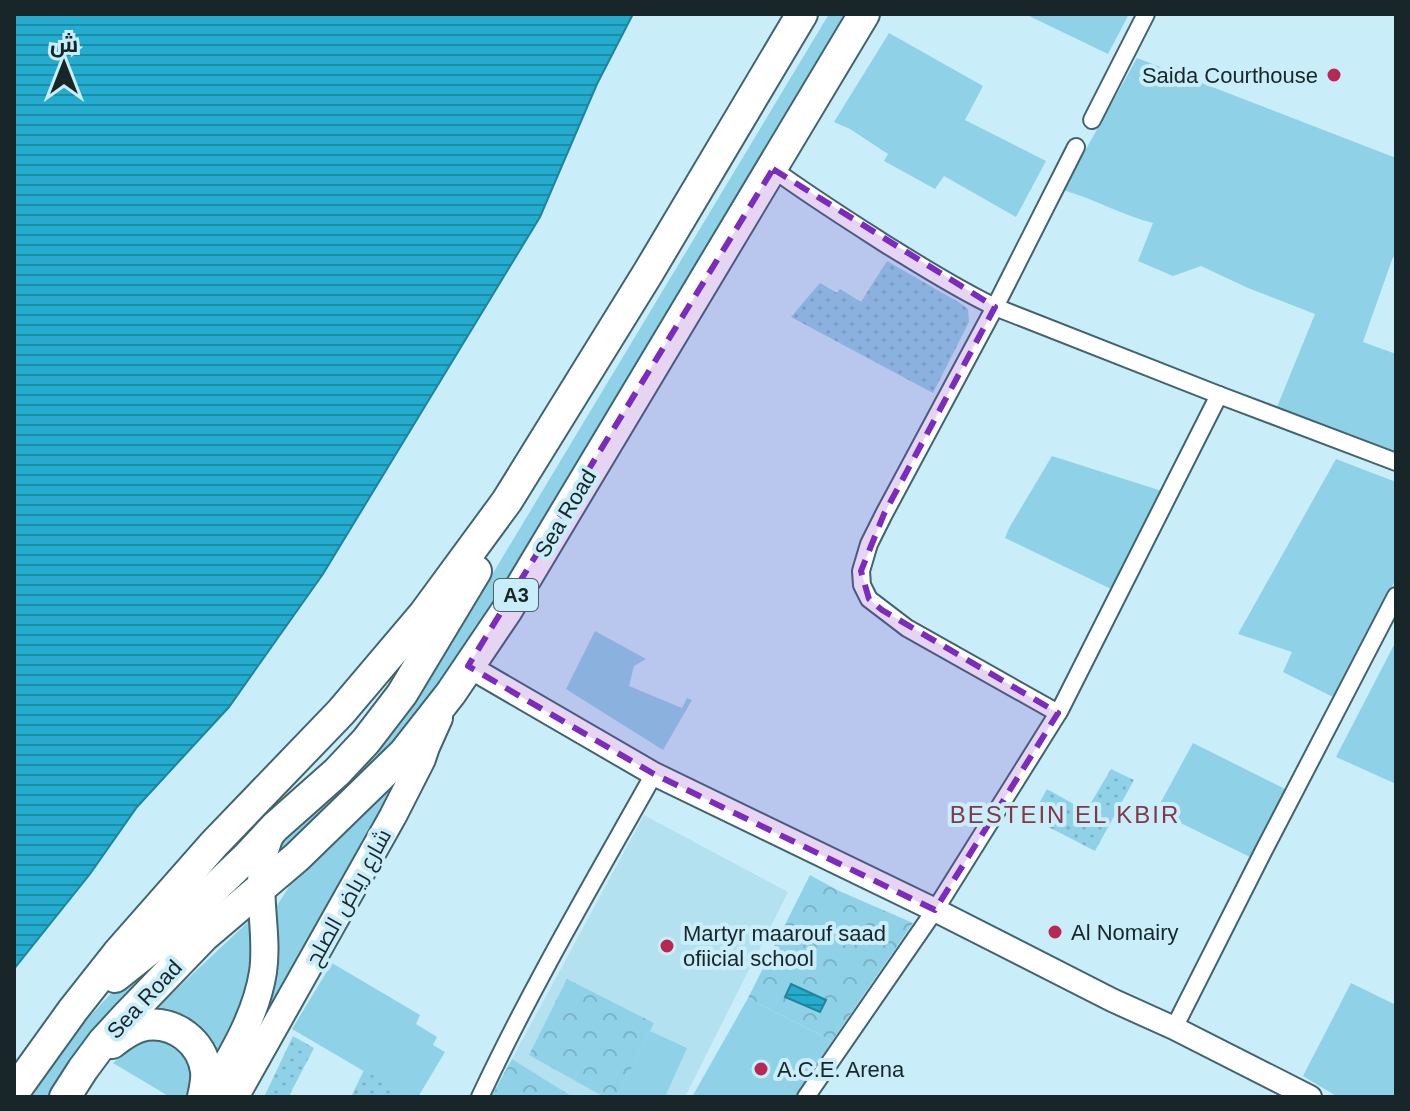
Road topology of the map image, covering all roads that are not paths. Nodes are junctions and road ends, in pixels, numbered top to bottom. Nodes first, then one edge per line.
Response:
1 (802, 14) edge
2 (864, 14) edge
3 (1146, 14) edge
4 (1092, 120) dead end
5 (1076, 147) dead end
6 (773, 169) junction
7 (995, 307) junction
8 (1219, 395) junction
9 (1396, 462) edge
10 (507, 501) junction
11 (1396, 596) edge
12 (468, 666) junction
13 (451, 693) junction
14 (1058, 713) junction
15 (654, 774) junction
16 (270, 838) junction
17 (297, 857) junction
18 (223, 879) junction
19 (261, 887) junction
20 (935, 910) junction
21 (231, 913) junction
22 (83, 998) junction
23 (1174, 1028) junction
24 (83, 1069) junction
25 (14, 1092) edge
26 (65, 1097) edge
27 (205, 1097) edge
28 (235, 1097) edge
29 (480, 1097) edge
30 (806, 1097) edge
31 (1310, 1097) edge

1 - 10 highway, Sea Road
2 - 6 highway, Sea Road / A3
3 - 4 street
5 - 7 street
6 - 7 street
6 - 12 highway, Sea Road / A3
7 - 8 street
7 - 14 street
8 - 9 street
8 - 14 street
10 - 16 highway
10 - 22 highway, Sea Road
11 - 23 street
12 - 13 highway, Sea Road / A3
12 - 15 street
13 - 17 highway, Sea Road / A3
13 - 28 main road, شارع رياض الصلح
14 - 20 street
15 - 20 street
15 - 29 street
16 - 17 highway
16 - 18 highway
16 - 19 main road
17 - 19 highway, Sea Road / A3
18 - 21 highway
18 - 22 highway
19 - 21 highway, Sea Road / A3
19 - 27 main road
20 - 23 street
20 - 30 street
21 - 24 highway, Sea Road / A3
22 - 25 highway, Sea Road
23 - 31 street
24 - 26 highway, Sea Road / A3
24 - 27 highway

